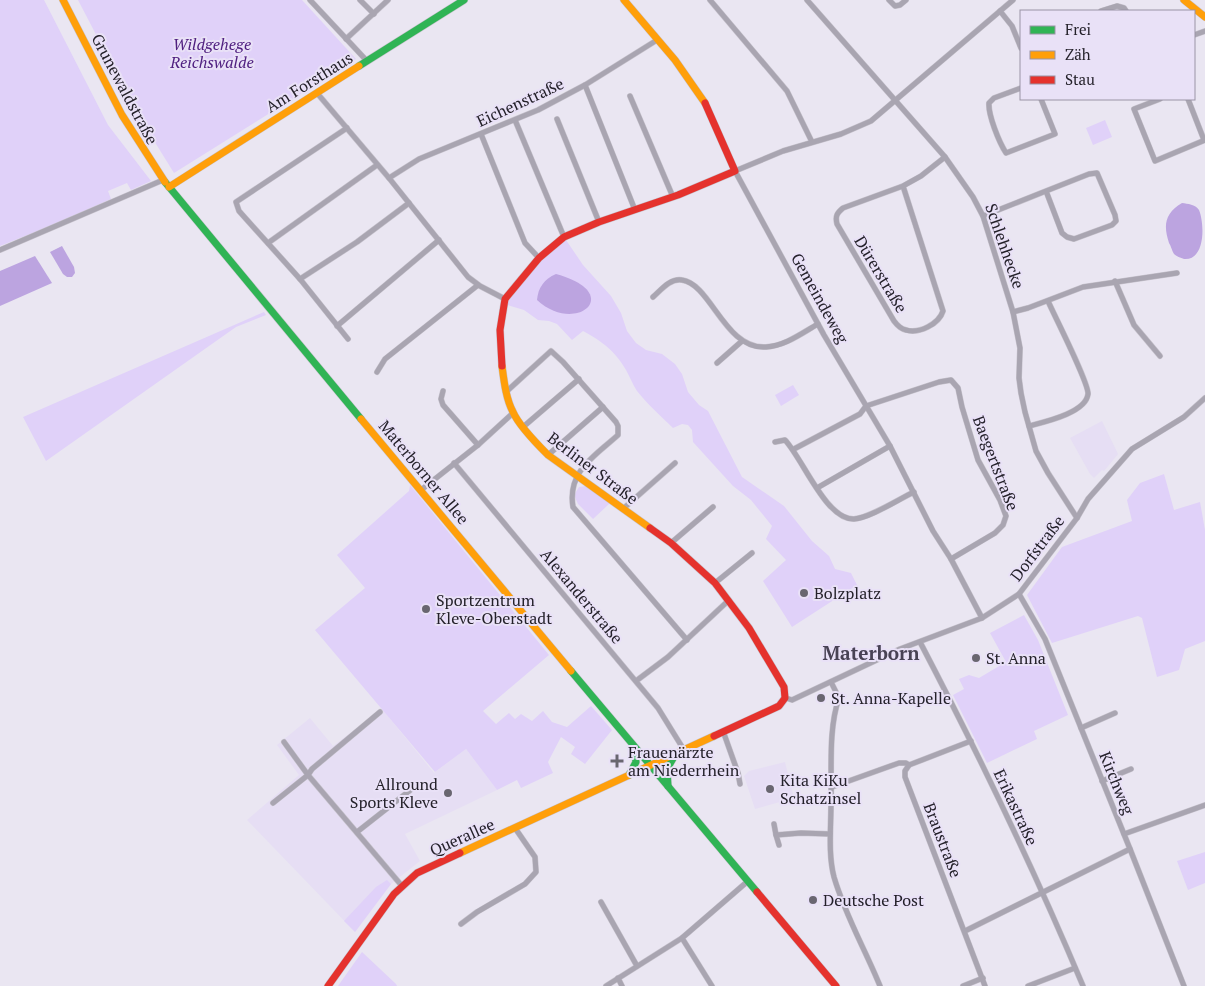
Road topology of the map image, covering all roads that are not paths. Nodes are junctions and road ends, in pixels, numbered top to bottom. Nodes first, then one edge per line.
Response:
1 (63, 0) edge
2 (310, 0) edge
3 (360, 0) edge
4 (388, 0) edge
5 (464, 0) edge
6 (624, 0) edge
7 (710, 0) edge
8 (807, 0) edge
9 (890, 0) edge
10 (906, 0) edge
11 (1013, 0) edge
12 (1184, 0) edge
13 (1104, 10) edge
14 (1125, 10) edge
15 (1000, 11) junction
16 (374, 14) junction
17 (1205, 17) edge
18 (346, 39) junction
19 (656, 40) junction
20 (1020, 46) edge
21 (366, 61) junction
22 (585, 85) junction
23 (1020, 88) edge
24 (317, 93) junction
25 (630, 96) dead end
26 (1041, 100) edge
27 (1157, 100) edge
28 (1188, 100) edge
29 (896, 101) junction
30 (556, 119) dead end
31 (515, 120) junction
32 (347, 128) junction
33 (481, 134) junction
34 (1205, 140) edge
35 (812, 142) junction
36 (945, 157) junction
37 (377, 165) junction
38 (735, 170) junction
39 (389, 178) junction
40 (163, 180) junction
41 (903, 186) junction
42 (169, 187) junction
43 (1046, 191) junction
44 (673, 197) junction
45 (409, 203) junction
46 (635, 210) junction
47 (983, 216) junction
48 (599, 222) junction
49 (564, 237) junction
50 (439, 240) junction
51 (268, 243) junction
52 (0, 250) edge
53 (539, 258) junction
54 (1177, 273) dead end
55 (300, 279) junction
56 (1114, 282) junction
57 (478, 284) junction
58 (653, 297) dead end
59 (505, 299) junction
60 (1048, 301) junction
61 (1013, 312) junction
62 (818, 324) junction
63 (337, 326) junction
64 (348, 339) dead end
65 (742, 341) junction
66 (1160, 356) dead end
67 (717, 363) dead end
68 (376, 372) dead end
69 (579, 379) junction
70 (443, 391) dead end
71 (506, 392) junction
72 (1205, 398) edge
73 (866, 406) junction
74 (603, 407) junction
75 (513, 413) junction
76 (1029, 426) junction
77 (523, 427) junction
78 (775, 442) dead end
79 (478, 445) junction
80 (890, 446) junction
81 (794, 449) junction
82 (548, 455) junction
83 (675, 462) dead end
84 (454, 463) junction
85 (576, 476) junction
86 (817, 488) junction
87 (421, 490) junction
88 (914, 492) junction
89 (713, 507) dead end
90 (624, 508) junction
91 (1077, 518) junction
92 (671, 543) junction
93 (752, 552) dead end
94 (951, 559) junction
95 (715, 583) junction
96 (1020, 594) junction
97 (729, 600) junction
98 (982, 618) junction
99 (687, 640) junction
100 (920, 642) junction
101 (636, 681) junction
102 (831, 682) junction
103 (786, 698) junction
104 (380, 712) dead end
105 (1115, 713) dead end
106 (1081, 728) junction
107 (723, 731) junction
108 (971, 741) junction
109 (284, 742) dead end
110 (633, 746) junction
111 (680, 751) junction
112 (909, 765) junction
113 (650, 766) junction
114 (1131, 769) dead end
115 (308, 775) junction
116 (627, 777) junction
117 (1102, 781) junction
118 (740, 784) dead end
119 (832, 786) junction
120 (412, 788) dead end
121 (669, 788) junction
122 (273, 803) dead end
123 (1205, 805) edge
124 (774, 824) dead end
125 (515, 828) junction
126 (357, 832) junction
127 (830, 834) junction
128 (1124, 834) junction
129 (776, 836) junction
130 (779, 845) dead end
131 (1130, 849) junction
132 (748, 881) junction
133 (402, 886) junction
134 (1043, 892) junction
135 (601, 902) dead end
136 (461, 924) dead end
137 (965, 930) junction
138 (682, 938) junction
139 (637, 966) junction
140 (1075, 968) junction
141 (618, 978) junction
142 (983, 978) junction
143 (1032, 985) edge
144 (328, 986) edge
145 (606, 986) edge
146 (622, 986) edge
147 (712, 986) edge
148 (836, 986) edge
149 (880, 986) edge
150 (963, 986) edge
151 (986, 986) edge
152 (1083, 986) edge
153 (1184, 986) edge

1 - 40 street, Grunewaldstraße
2 - 18 street
3 - 16 street
4 - 16 street
5 - 21 street, Am Forsthaus
6 - 19 street, Gemeindeweg
7 - 35 street
8 - 29 street, Schlehhecke
9 - 10 street
11 - 15 street
12 - 17 street
13 - 14 street
15 - 20 street
15 - 29 street
16 - 18 street
18 - 21 street
19 - 22 street, Eichenstraße
19 - 38 street, Gemeindeweg
21 - 24 street, Am Forsthaus
22 - 31 street, Eichenstraße
22 - 46 street
23 - 26 street
24 - 32 street
24 - 42 street, Am Forsthaus
25 - 44 street
27 - 34 street
28 - 34 street
29 - 35 street
29 - 36 street, Schlehhecke
30 - 48 street
31 - 33 street, Eichenstraße
31 - 49 street
32 - 37 street
32 - 51 street
33 - 39 street, Eichenstraße
33 - 53 street
35 - 38 street
36 - 41 street, Dürerstraße
36 - 47 street, Schlehhecke
37 - 39 street
37 - 51 street
38 - 44 street
38 - 62 street, Gemeindeweg
39 - 45 street
40 - 42 street, Grunewaldstraße
40 - 52 street
41 - 41 street, Dürerstraße
42 - 87 street, Materborner Allee
43 - 43 street
43 - 47 street
44 - 46 street
45 - 50 street
45 - 55 street
46 - 48 street
47 - 61 street, Schlehhecke
48 - 49 street
49 - 53 street
50 - 57 street
50 - 63 street
51 - 55 street
53 - 59 street
54 - 56 street
55 - 63 street
56 - 60 street
56 - 66 street
57 - 59 street
57 - 68 street
58 - 65 street
59 - 71 street, Berliner Straße
60 - 61 street
60 - 76 street
61 - 76 street, Schlehhecke
62 - 65 street
62 - 73 street, Gemeindeweg
63 - 64 street
65 - 67 street
69 - 71 street
69 - 74 street
69 - 77 street
70 - 79 street
71 - 75 street, Berliner Straße
72 - 91 street, Dorfstraße
73 - 80 street, Gemeindeweg
73 - 81 street
73 - 94 street, Baegertstraße
74 - 82 street
74 - 85 street
75 - 77 street, Berliner Straße
75 - 79 street
76 - 91 street, Schlehhecke
77 - 82 street, Berliner Straße
78 - 81 street
79 - 84 street
80 - 86 street
80 - 88 street, Gemeindeweg
81 - 86 street
82 - 85 street, Berliner Straße
83 - 90 street
84 - 87 street
84 - 101 street, Alexanderstraße
85 - 90 street, Berliner Straße
85 - 99 street
86 - 88 street
87 - 110 street, Materborner Allee
88 - 94 street, Gemeindeweg
89 - 92 street
90 - 92 street, Berliner Straße
91 - 96 street, Dorfstraße
92 - 95 street, Berliner Straße
93 - 95 street
94 - 98 street, Gemeindeweg
95 - 97 street, Berliner Straße
96 - 98 street, Dorfstraße
96 - 106 street, Kirchweg
97 - 99 street
97 - 103 street, Berliner Straße
98 - 100 street, Dorfstraße
99 - 101 street
100 - 102 street, Dorfstraße
100 - 108 street, Erikastraße
101 - 111 street, Alexanderstraße
102 - 103 street, Dorfstraße
102 - 119 street
103 - 107 street, Dorfstraße
104 - 115 street
105 - 106 street
106 - 117 street, Kirchweg
107 - 111 street, Dorfstraße
107 - 118 street
108 - 112 street
108 - 134 street, Erikastraße
109 - 115 street
110 - 113 street, Materborner Allee
110 - 116 street
111 - 113 street, Dorfstraße
111 - 121 street
112 - 119 street
112 - 137 street, Braustraße
113 - 116 street, Querallee
113 - 121 street, Materborner Allee
114 - 117 street
115 - 122 street
115 - 126 street
116 - 125 street, Querallee
117 - 128 street, Kirchweg
119 - 127 street
120 - 126 street
121 - 132 street, Materborner Allee
123 - 128 street
124 - 129 street
125 - 133 street, Querallee
125 - 136 street
126 - 133 street
127 - 129 street
127 - 149 street
128 - 131 street, Kirchweg
129 - 130 street
131 - 134 street
131 - 153 street, Kirchweg
132 - 138 street
132 - 148 street, Materborner Allee
133 - 144 street, Querallee
134 - 137 street
134 - 140 street, Erikastraße
135 - 139 street
137 - 142 street, Braustraße
138 - 139 street
138 - 147 street
139 - 141 street
140 - 143 street
140 - 152 street, Erikastraße
141 - 145 street
141 - 146 street
142 - 150 street
142 - 151 street, Braustraße

